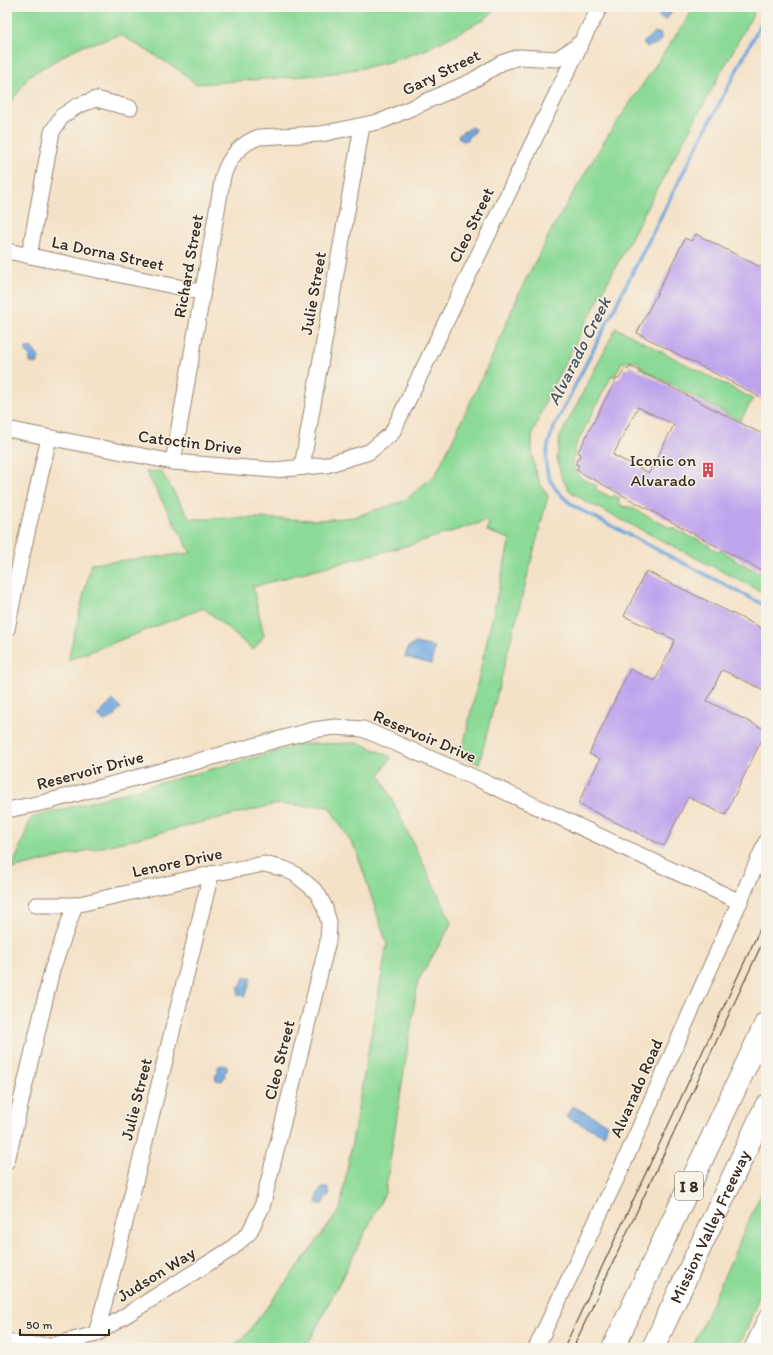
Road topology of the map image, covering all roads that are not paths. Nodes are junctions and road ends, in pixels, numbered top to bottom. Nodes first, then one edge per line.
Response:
1 (600, 7) edge
2 (585, 35) junction
3 (130, 108) dead end
4 (362, 126) junction
5 (304, 135) joint
6 (7, 251) edge
7 (29, 256) junction
8 (202, 292) junction
9 (7, 429) edge
10 (49, 438) junction
11 (369, 452) joint
12 (173, 462) junction
13 (302, 467) junction
14 (14, 557) edge
15 (7, 628) edge
16 (7, 810) edge
17 (766, 842) edge
18 (211, 874) junction
19 (318, 894) joint
20 (740, 902) junction
21 (36, 905) dead end
22 (75, 905) junction
23 (766, 1023) edge
24 (766, 1106) edge
25 (7, 1161) edge
26 (249, 1233) joint
27 (766, 1318) edge
28 (96, 1334) junction
29 (7, 1341) edge
30 (536, 1348) edge
31 (613, 1348) edge
32 (653, 1348) edge
33 (752, 1348) edge

1 - 2 street, Cleo Street
2 - 4 street, Gary Street
2 - 11 street, Cleo Street
3 - 7 street
4 - 5 street, Gary Street
4 - 13 street, Julie Street
5 - 8 street, Richard Street
6 - 7 street, La Dorna Street
7 - 8 street, La Dorna Street
8 - 12 street, Richard Street
9 - 10 street, Catoctin Drive
10 - 12 street, Catoctin Drive
10 - 14 street
11 - 13 street, Catoctin Drive
12 - 13 street, Catoctin Drive
14 - 15 street
16 - 20 street, Reservoir Drive
17 - 20 street, Alvarado Road
18 - 19 street, Lenore Drive
18 - 22 street, Lenore Drive
18 - 28 street, Julie Street
19 - 26 street, Cleo Street
20 - 30 street, Alvarado Road
21 - 22 street, Lenore Drive
22 - 25 street
23 - 31 highway, Mission Valley Freeway / I 8
24 - 32 highway, Mission Valley Freeway / I 8
26 - 28 street, Judson Way
27 - 33 street
28 - 29 street, Judson Way

